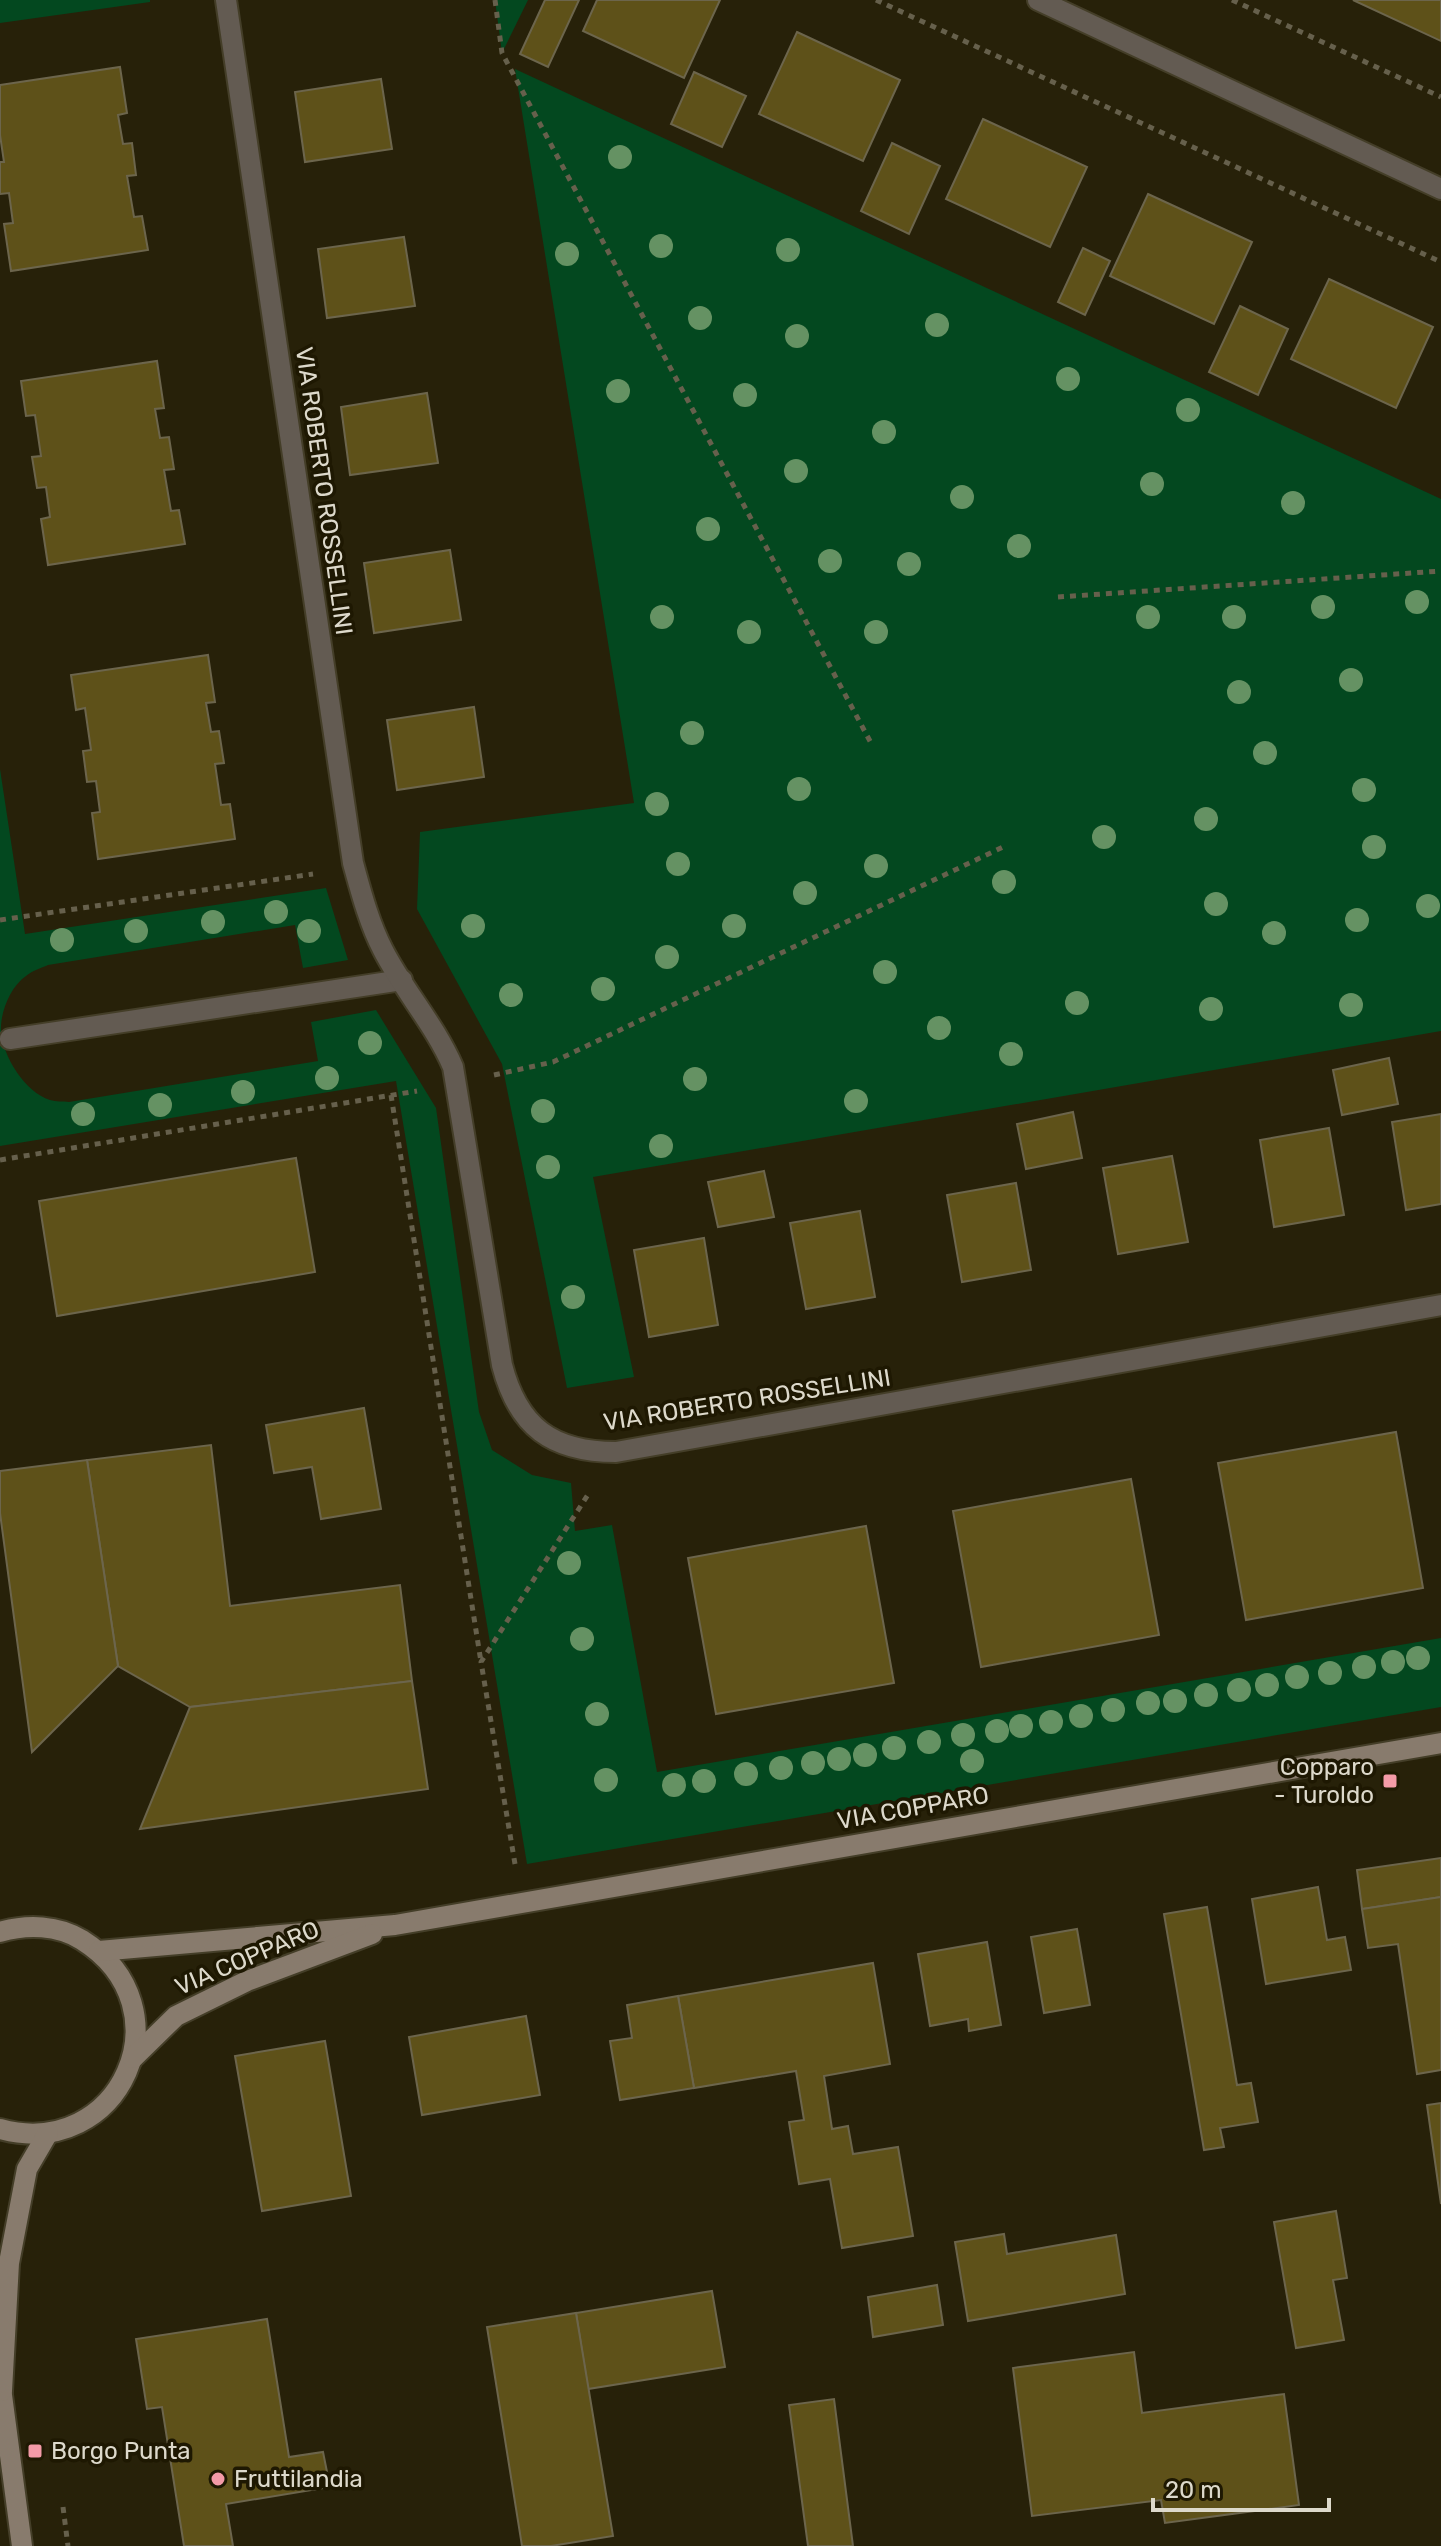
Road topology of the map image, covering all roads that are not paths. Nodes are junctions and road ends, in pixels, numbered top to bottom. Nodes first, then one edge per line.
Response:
1 (226, 0) edge
2 (1038, 0) edge
3 (1441, 189) edge
4 (402, 980) junction
5 (10, 1039) dead end
6 (1441, 1305) edge
7 (1441, 1743) edge
8 (395, 1925) junction
9 (0, 1932) edge
10 (99, 1951) junction
11 (133, 2058) junction
12 (0, 2129) edge
13 (48, 2133) junction
14 (1, 2386) edge
15 (6, 2477) edge
16 (22, 2546) edge

1 - 4 street, VIA ROBERTO ROSSELLINI
2 - 3 street
4 - 5 street
4 - 6 street, VIA ROBERTO ROSSELLINI
7 - 8 street, VIA COPPARO
8 - 10 street, VIA COPPARO
8 - 11 street, VIA COPPARO
9 - 10 street
10 - 11 street
11 - 13 street
12 - 13 street
13 - 14 street
14 - 15 street
15 - 16 street

